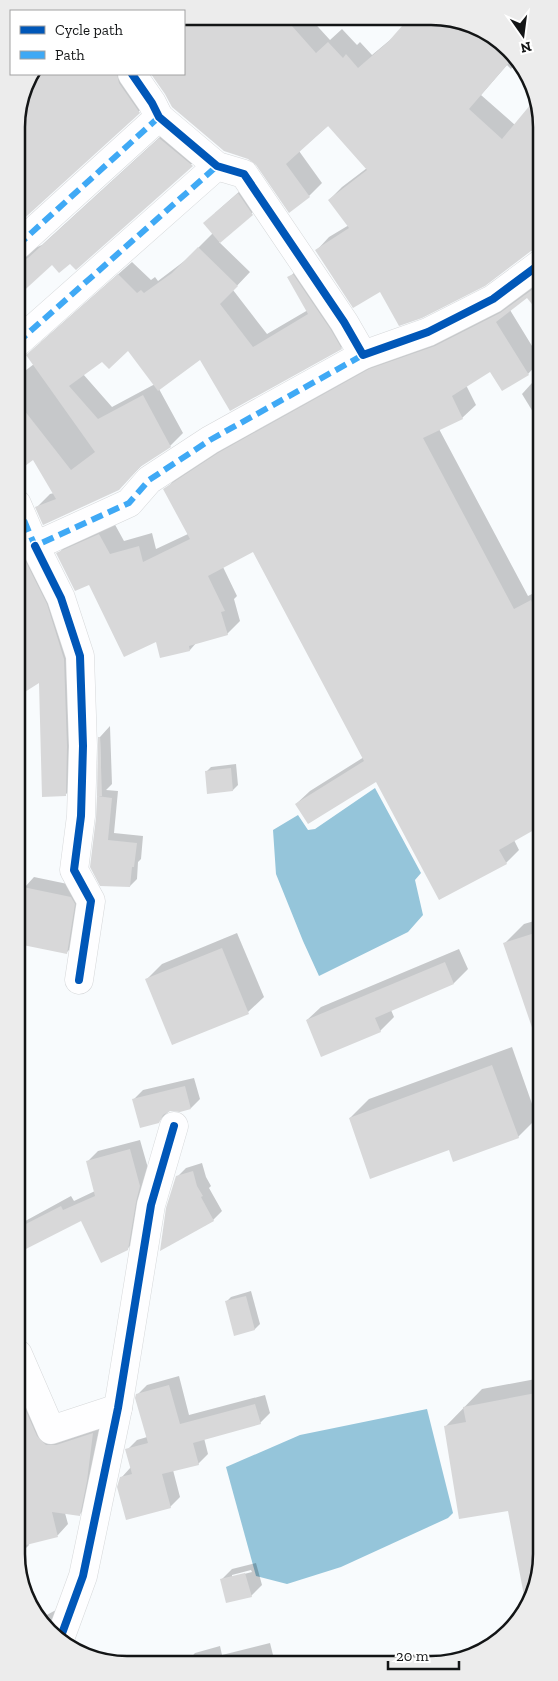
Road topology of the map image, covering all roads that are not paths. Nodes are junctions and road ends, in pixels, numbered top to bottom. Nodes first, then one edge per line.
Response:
1 (133, 75) edge
2 (159, 117) junction
3 (217, 166) junction
4 (25, 239) edge
5 (533, 269) edge
6 (25, 336) edge
7 (363, 355) junction
8 (25, 523) edge
9 (35, 546) junction
10 (78, 980) dead end
11 (174, 1126) dead end
12 (25, 1370) edge
13 (118, 1408) junction
14 (62, 1633) edge

1 - 2 street
2 - 3 street
2 - 4 street
3 - 6 street
3 - 7 street
5 - 7 street
7 - 9 street
8 - 9 street
9 - 10 street
11 - 13 street
12 - 13 street
13 - 14 street

